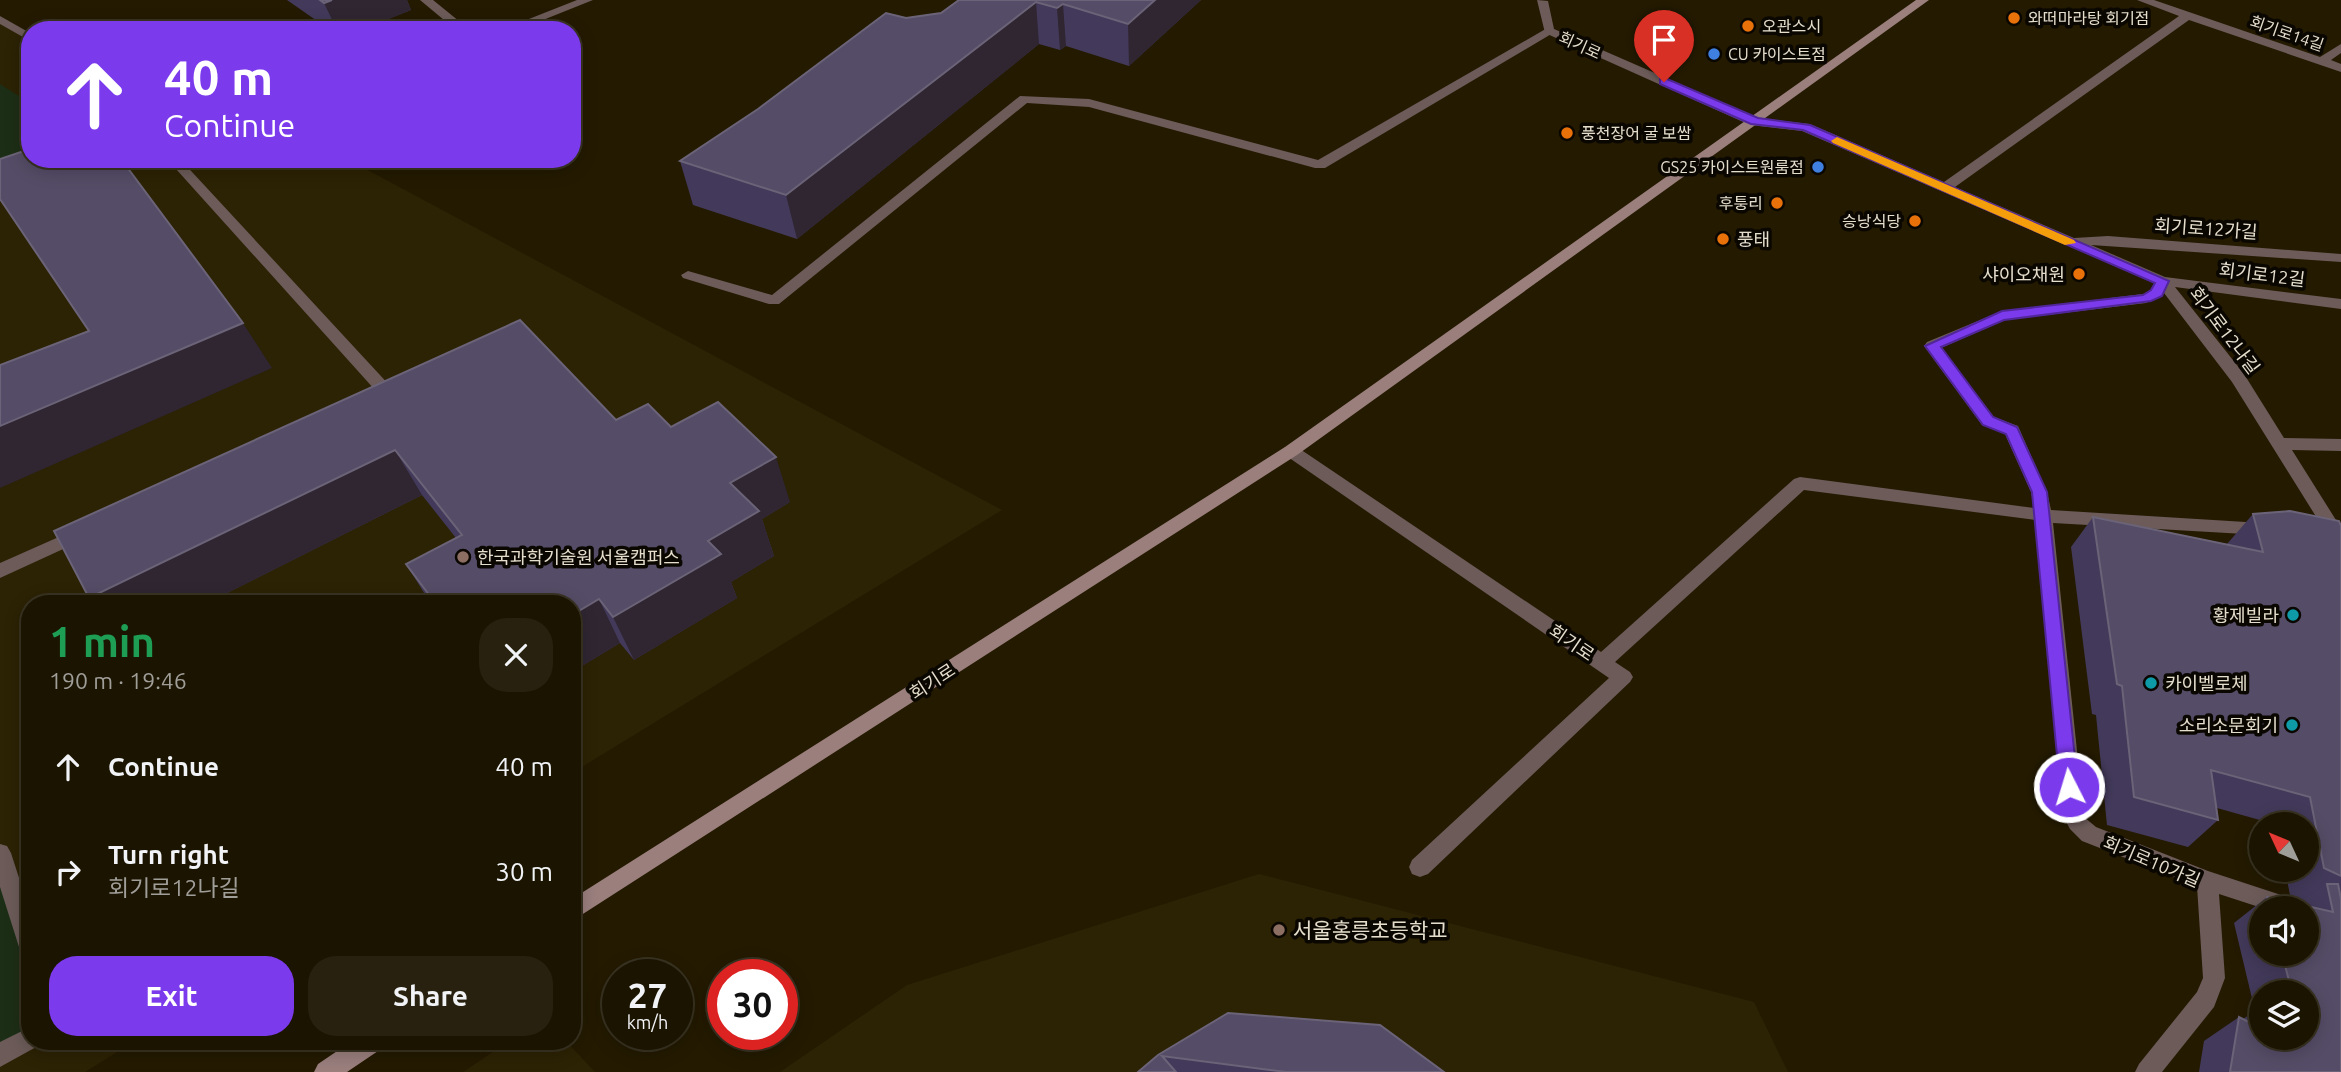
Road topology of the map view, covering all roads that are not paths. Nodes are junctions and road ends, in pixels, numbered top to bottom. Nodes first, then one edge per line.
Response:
1 (426, 0) edge
2 (587, 0) edge
3 (1542, 0) edge
4 (1923, 0) edge
5 (2143, 0) edge
6 (2188, 15) junction
7 (0, 19) edge
8 (453, 21) edge
9 (531, 21) edge
10 (1549, 31) junction
11 (21, 32) edge
12 (2341, 48) edge
13 (2322, 61) junction
14 (2341, 68) edge
15 (1755, 122) junction
16 (181, 168) edge
17 (1945, 188) junction
18 (2068, 242) junction
19 (2341, 258) edge
20 (688, 275) dead end
21 (2162, 281) junction
22 (2341, 304) edge
23 (361, 403) edge
24 (2281, 444) junction
25 (2341, 445) edge
26 (1291, 451) junction
27 (2044, 515) junction
28 (100, 525) edge
29 (2283, 530) edge
30 (2311, 531) edge
31 (2339, 537) edge
32 (0, 571) edge
33 (1602, 662) junction
34 (0, 853) edge
35 (1420, 867) dead end
36 (2207, 880) junction
37 (2255, 896) edge
38 (581, 905) edge
39 (21, 919) edge
40 (21, 1043) edge
41 (359, 1050) edge
42 (0, 1055) edge
43 (326, 1072) edge
44 (2147, 1072) edge

1 - 8 street
2 - 9 street
3 - 10 street, 회기로
4 - 15 main road, 회기로
5 - 6 street, 회기로14길
6 - 13 street, 회기로14길
6 - 17 street
7 - 11 street
10 - 15 street, 회기로
10 - 20 street
12 - 13 street
13 - 14 street, 회기로14길
15 - 17 street, 회기로12길
15 - 26 main road, 회기로
16 - 23 street
17 - 18 street, 회기로12길
18 - 19 street, 회기로12가길
18 - 21 street, 회기로12길
21 - 22 street, 회기로12길
21 - 24 street, 회기로12나길
21 - 27 street, 회기로10가길
24 - 25 street
24 - 31 street, 회기로12나길
26 - 33 street, 회기로
26 - 38 main road, 회기로
27 - 29 street
27 - 33 street
27 - 36 street, 회기로10가길
28 - 32 street
30 - 31 street
33 - 35 street, 회기로
34 - 39 street
36 - 37 street
36 - 44 street, 회기로10가길
40 - 42 street
41 - 43 main road

